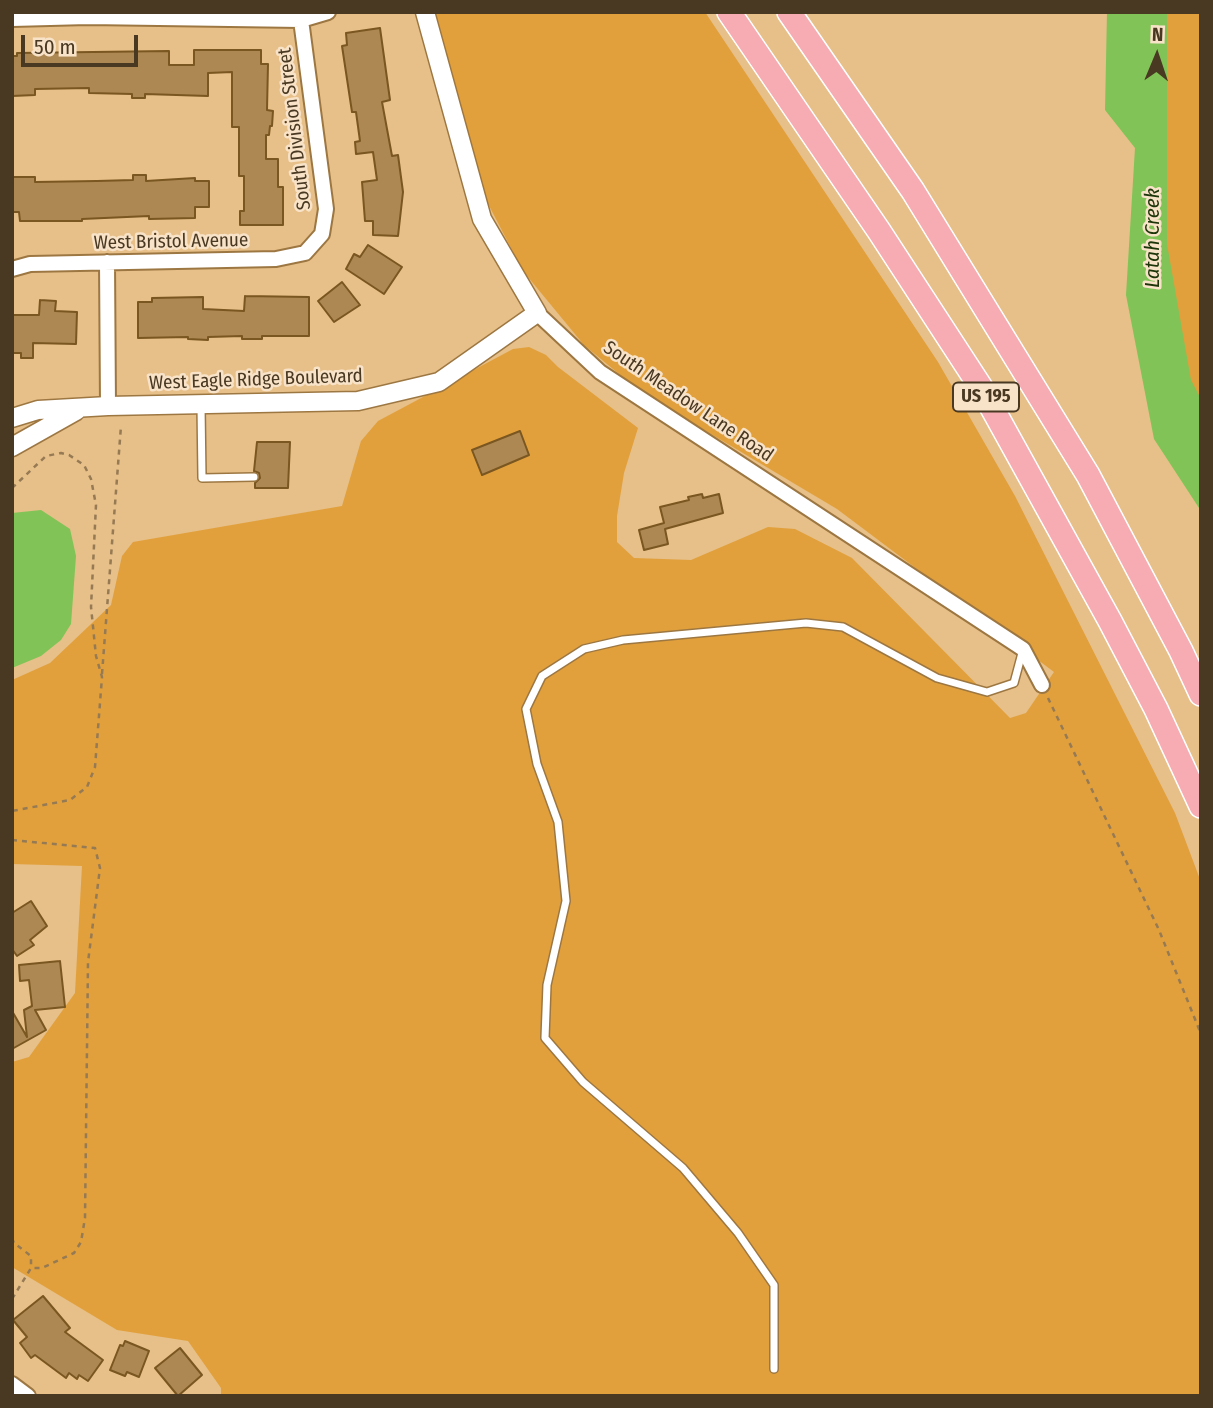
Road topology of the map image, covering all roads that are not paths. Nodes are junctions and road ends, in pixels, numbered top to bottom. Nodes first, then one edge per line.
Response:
1 (328, 12) edge
2 (425, 12) edge
3 (729, 12) edge
4 (789, 12) edge
5 (12, 19) edge
6 (301, 20) junction
7 (322, 234) joint
8 (107, 262) junction
9 (12, 268) edge
10 (537, 313) junction
11 (201, 403) junction
12 (108, 406) junction
13 (79, 409) junction
14 (12, 418) edge
15 (12, 447) edge
16 (254, 477) dead end
17 (1023, 649) junction
18 (1042, 685) road end
19 (1201, 694) edge
20 (1201, 806) edge
21 (774, 1369) dead end
22 (12, 1384) edge
23 (28, 1396) edge

1 - 6 street
2 - 10 street, South Meadow Lane Road
3 - 20 highway, US 195
4 - 19 highway, US 195
5 - 6 street
6 - 7 street, South Division Street
7 - 8 street, West Bristol Avenue
8 - 9 street, West Bristol Avenue
8 - 12 street
10 - 11 street, West Eagle Ridge Boulevard
10 - 17 street, South Meadow Lane Road
11 - 12 street, West Eagle Ridge Boulevard
11 - 16 lane
12 - 13 street, West Eagle Ridge Boulevard
13 - 14 street, West Eagle Ridge Boulevard
13 - 15 street, West Eagle Ridge Boulevard
17 - 18 street, South Meadow Lane Road
17 - 21 lane
22 - 23 street

